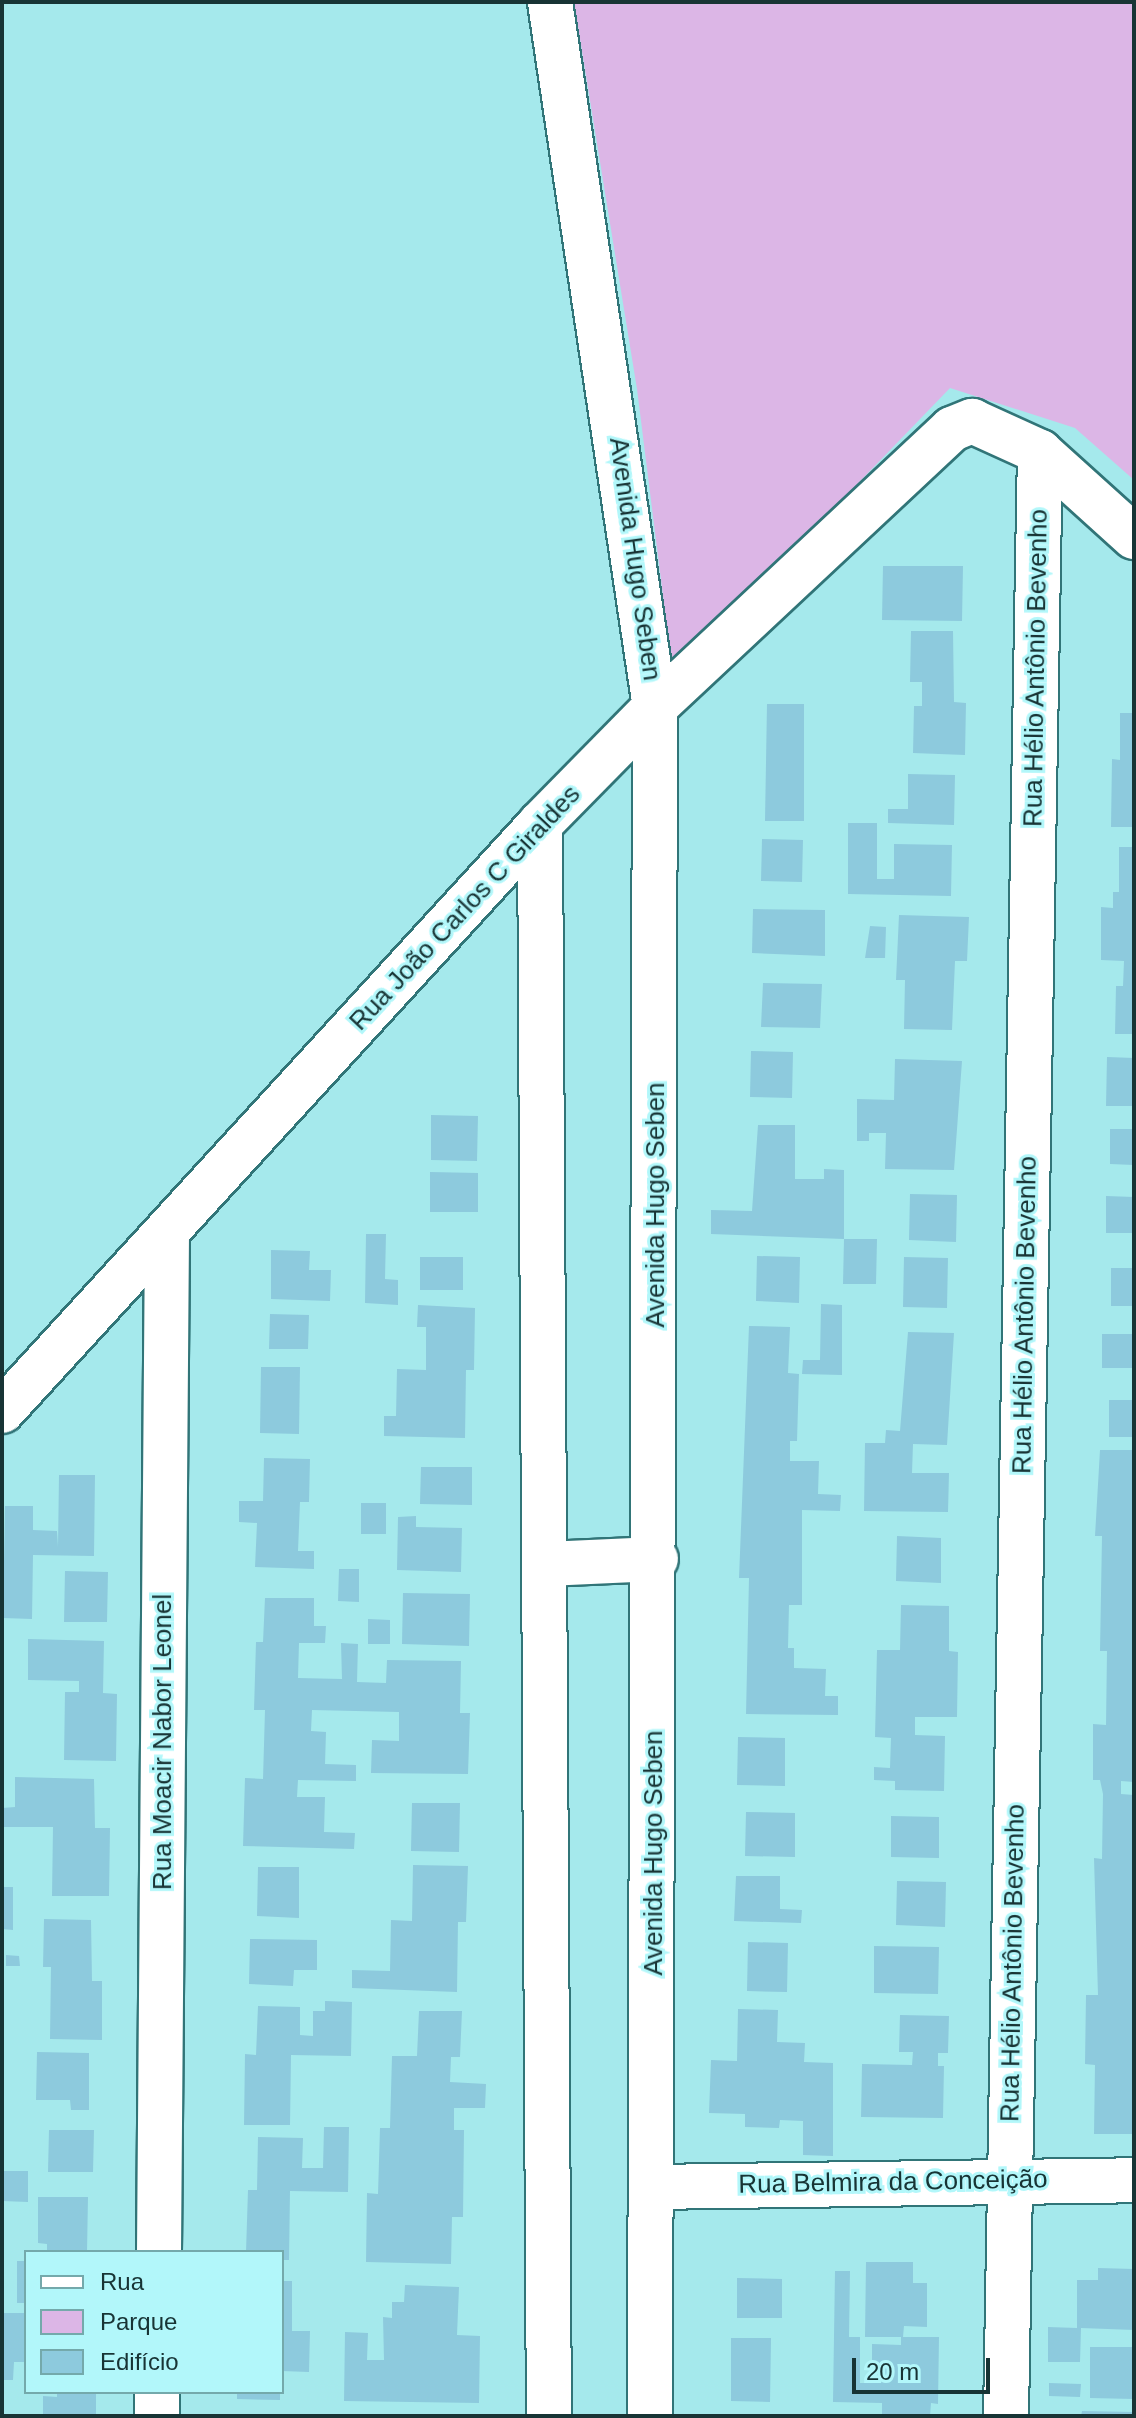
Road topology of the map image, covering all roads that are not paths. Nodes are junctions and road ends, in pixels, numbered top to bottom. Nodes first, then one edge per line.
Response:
1 (550, 2) edge
2 (1040, 452) junction
3 (1134, 537) edge
4 (655, 707) junction
5 (540, 824) junction
6 (167, 1233) junction
7 (2, 1411) edge
8 (656, 1559) junction
9 (546, 1564) junction
10 (1009, 2179) junction
11 (1134, 2180) edge
12 (651, 2187) junction
13 (159, 2250) edge
14 (157, 2394) edge
15 (157, 2416) edge
16 (549, 2416) edge
17 (650, 2416) edge
18 (1006, 2416) edge

1 - 4 street, Avenida Hugo Seben
2 - 3 street
2 - 4 street, Rua João Carlos C Giraldes
2 - 10 street, Rua Hélio Antônio Bevenho
4 - 5 street, Rua João Carlos C Giraldes
4 - 8 street, Avenida Hugo Seben
5 - 6 street, Rua João Carlos C Giraldes
5 - 9 street
6 - 7 street, Rua João Carlos C Giraldes
6 - 13 street, Rua Moacir Nabor Leonel
8 - 9 street
8 - 12 street, Avenida Hugo Seben
9 - 16 street
10 - 11 street, Rua Belmira da Conceição
10 - 12 street, Rua Belmira da Conceição
10 - 18 street, Rua Hélio Antônio Bevenho
12 - 17 street, Avenida Hugo Seben
14 - 15 street

